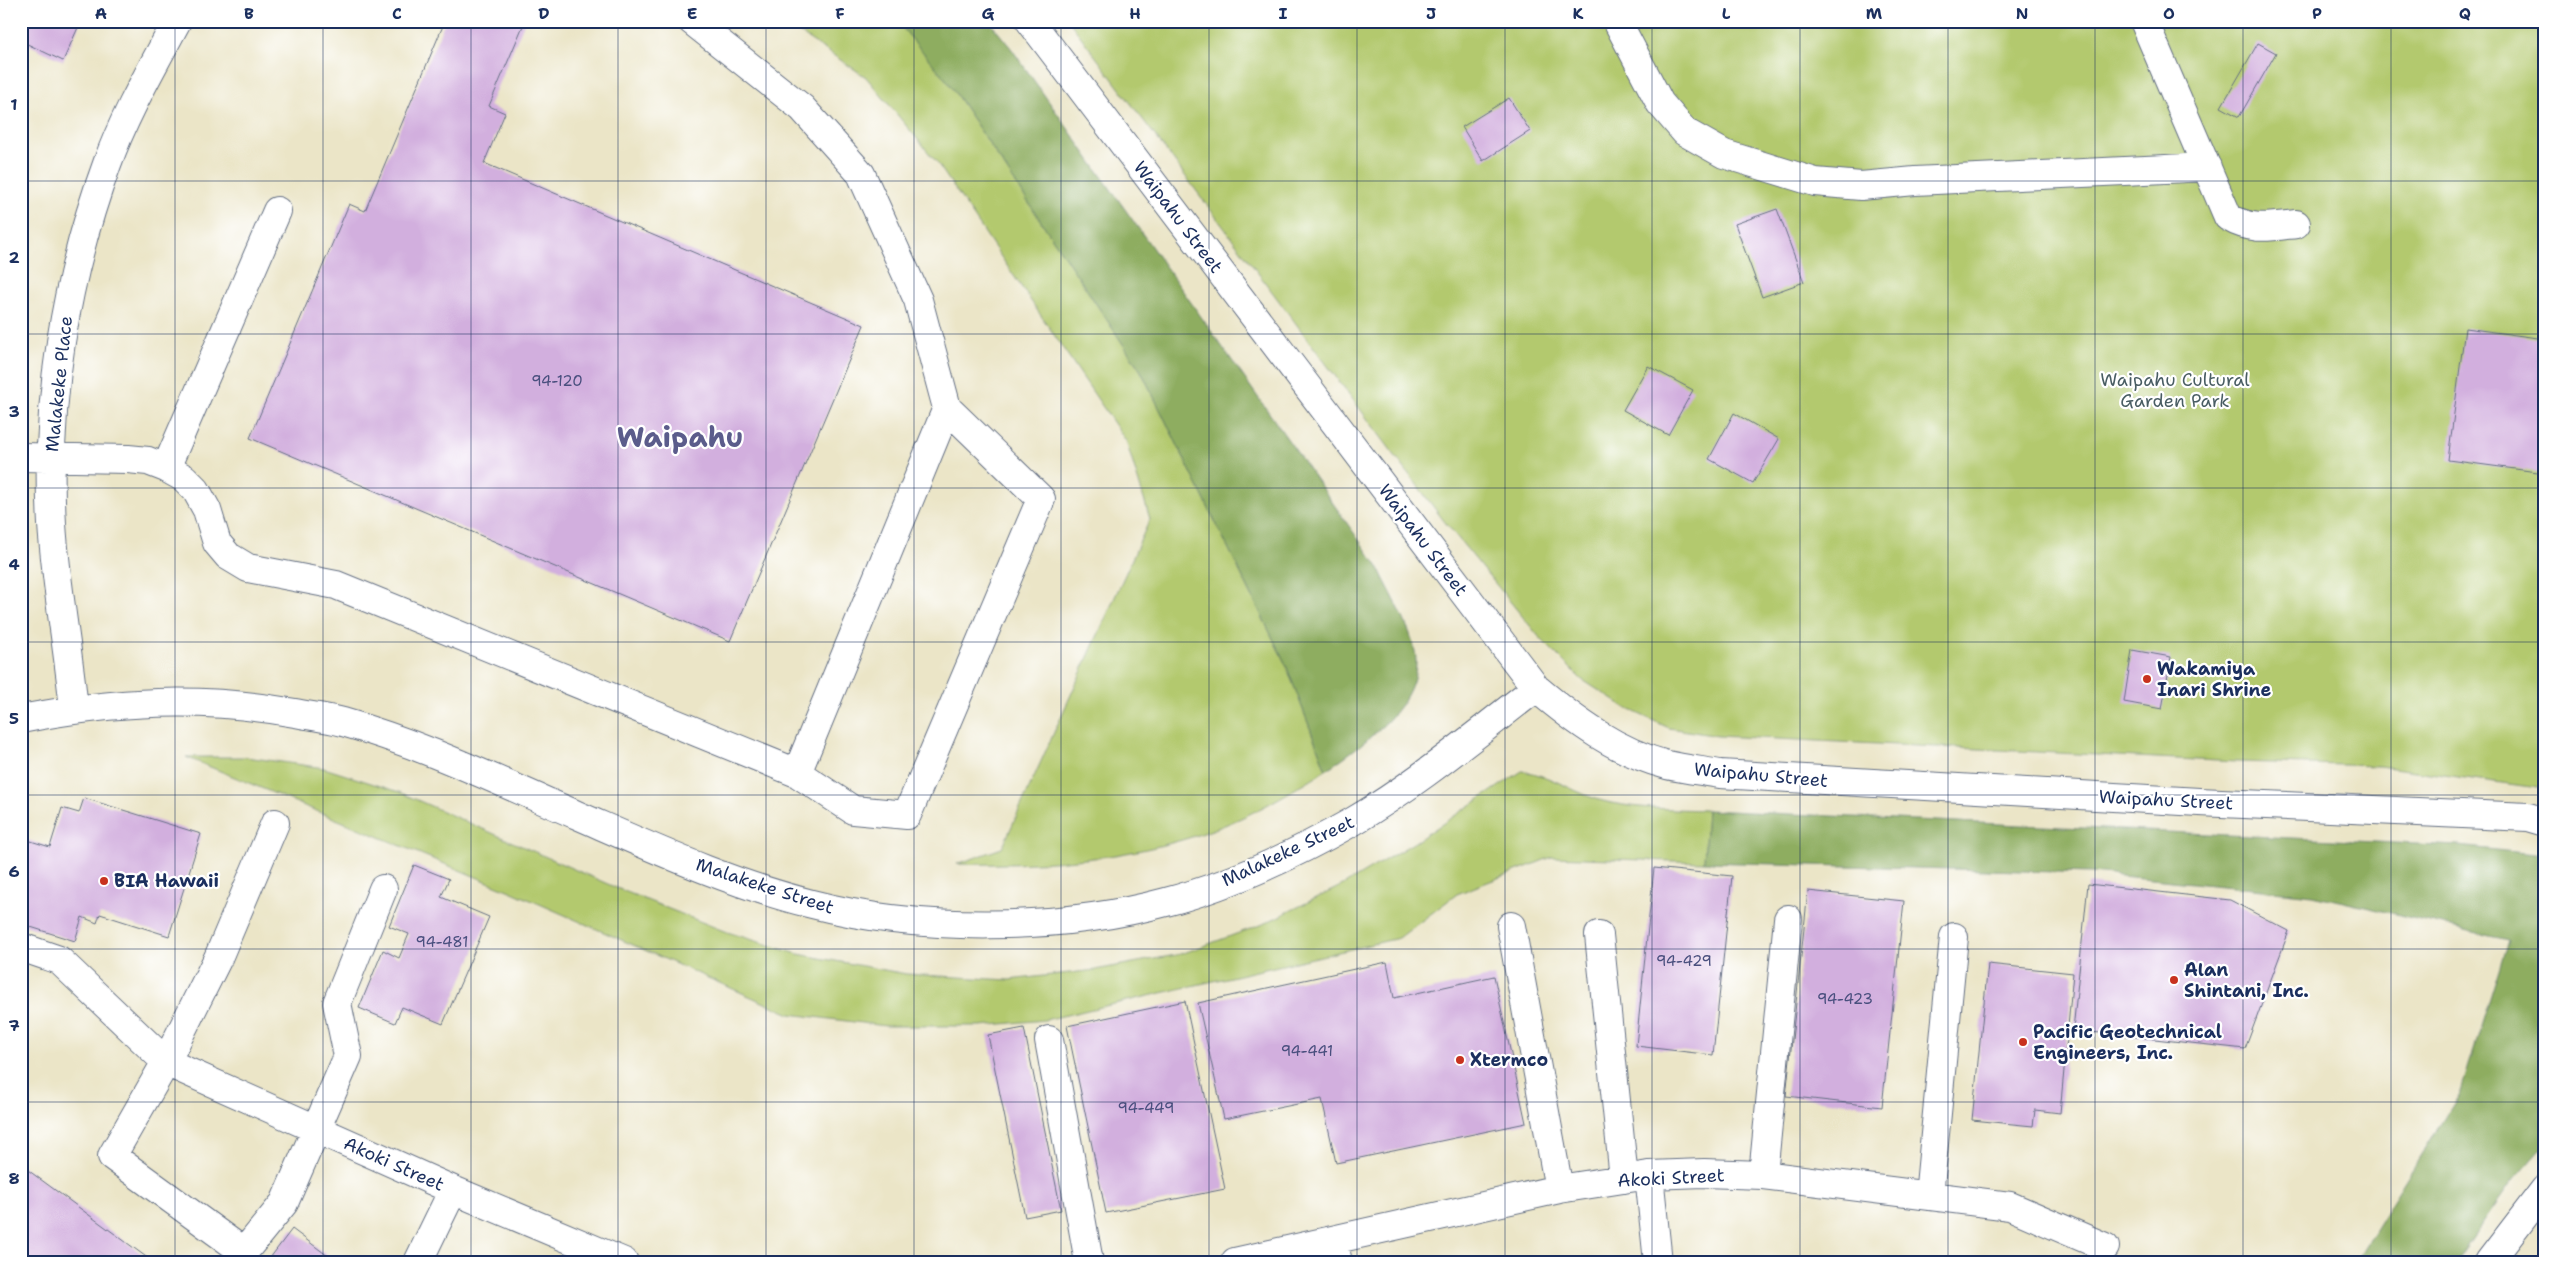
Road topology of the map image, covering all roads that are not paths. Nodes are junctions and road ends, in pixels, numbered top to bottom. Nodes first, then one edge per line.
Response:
1 (177, 21) edge
2 (692, 21) edge
3 (1030, 21) edge
4 (1617, 21) edge
5 (2144, 21) edge
6 (2207, 167) junction
7 (277, 211) dead end
8 (2296, 224) dead end
9 (947, 408) junction
10 (21, 457) edge
11 (51, 457) junction
12 (166, 468) junction
13 (1536, 688) junction
14 (74, 709) junction
15 (21, 719) edge
16 (797, 773) junction
17 (275, 822) dead end
18 (2545, 822) edge
19 (383, 889) dead end
20 (1788, 919) dead end
21 (1510, 926) dead end
22 (1599, 935) dead end
23 (1954, 937) dead end
24 (21, 947) edge
25 (1049, 1040) dead end
26 (166, 1062) junction
27 (315, 1129) junction
28 (1763, 1175) junction
29 (1637, 1177) junction
30 (1560, 1189) junction
31 (2545, 1189) edge
32 (453, 1190) junction
33 (1929, 1196) junction
34 (2105, 1246) dead end
35 (1335, 1251) edge
36 (418, 1262) edge
37 (624, 1262) edge
38 (1089, 1262) edge
39 (1234, 1262) edge
40 (1658, 1262) edge
41 (2489, 1262) edge

1 - 11 street, Malakeke Place
2 - 9 street
3 - 13 street, Waipahu Street
4 - 6 street
5 - 6 street
6 - 8 street
7 - 12 street
9 - 16 street
9 - 16 street
10 - 11 street
11 - 12 street
11 - 14 street, Malakeke Place
12 - 16 street
13 - 14 street, Malakeke Street
13 - 18 street, Waipahu Street
14 - 15 street, Malakeke Street
17 - 26 street
19 - 27 street
20 - 28 street
21 - 30 street
22 - 29 street
23 - 33 street
24 - 26 street, Akoki Street
25 - 38 street
26 - 27 street, Akoki Street
26 - 27 street
27 - 32 street, Akoki Street
28 - 29 street, Akoki Street
28 - 33 street, Akoki Street
29 - 30 street, Akoki Street
29 - 40 street
30 - 35 street, Akoki Street
31 - 41 street
32 - 36 street
32 - 37 street, Akoki Street
33 - 34 street, Akoki Street
35 - 39 street, Akoki Street

